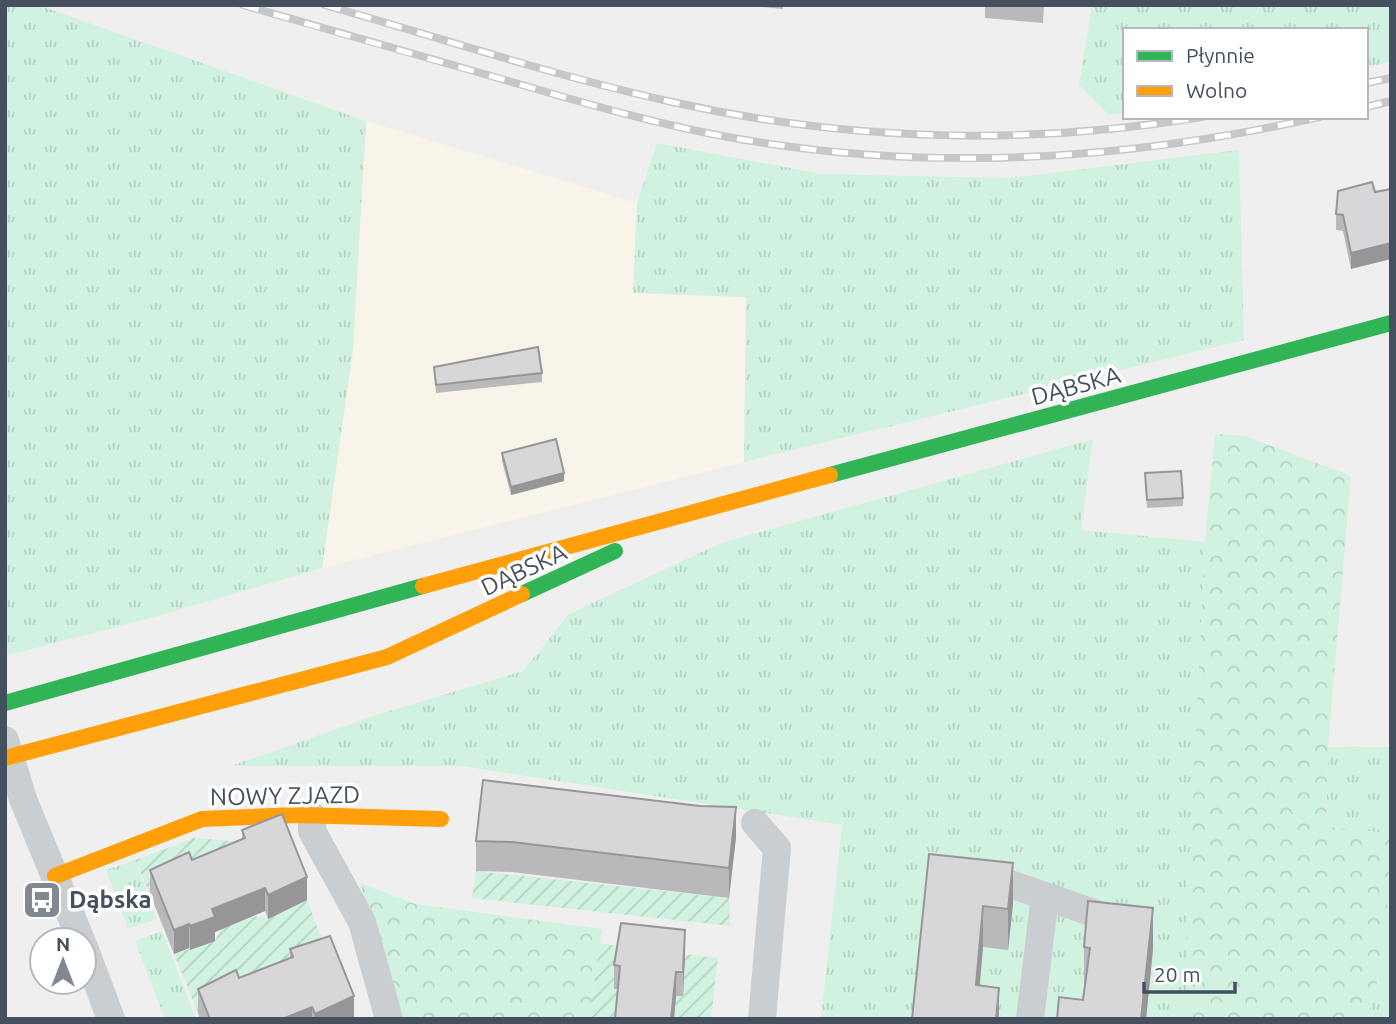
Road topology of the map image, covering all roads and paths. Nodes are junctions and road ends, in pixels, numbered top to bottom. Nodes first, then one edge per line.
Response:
1 (1391, 323) edge
2 (693, 514) junction
3 (5, 703) edge
4 (7, 751) edge
5 (312, 816) junction
6 (441, 819) dead end
7 (755, 823) dead end
8 (984, 875) edge
9 (55, 876) junction
10 (1045, 897) junction
11 (1108, 918) edge
12 (75, 926) edge
13 (98, 984) edge
14 (111, 1019) edge
15 (389, 1019) edge
16 (762, 1019) edge
17 (1030, 1019) edge

1 - 2 street, DĄBSKA
2 - 3 street, DĄBSKA
2 - 4 street, DĄBSKA
4 - 9 street
5 - 6 street, NOWY ZJAZD
5 - 9 street, NOWY ZJAZD
5 - 15 street
7 - 16 street
8 - 10 street
9 - 12 street
10 - 11 street
10 - 17 street
13 - 14 street

